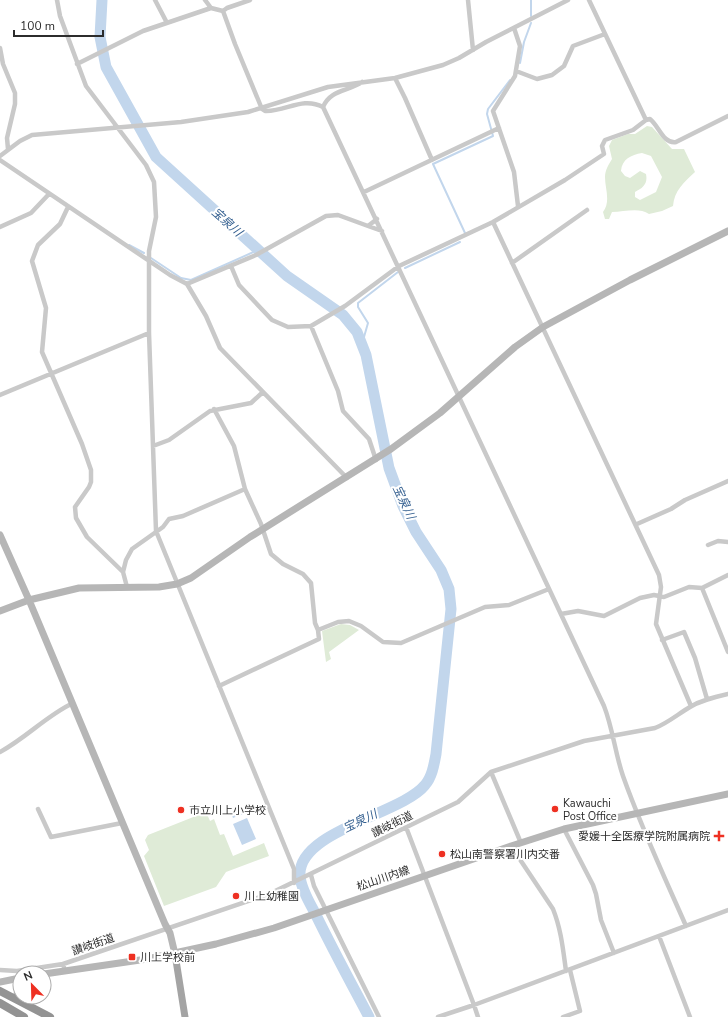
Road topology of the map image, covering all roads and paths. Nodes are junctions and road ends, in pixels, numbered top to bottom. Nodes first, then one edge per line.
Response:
1 (57, 0) edge
2 (155, 0) edge
3 (205, 0) edge
4 (250, 0) edge
5 (468, 0) edge
6 (568, 0) edge
7 (589, 0) edge
8 (557, 2) edge
9 (211, 8) junction
10 (224, 12) junction
11 (166, 21) junction
12 (514, 28) junction
13 (605, 34) junction
14 (0, 48) edge
15 (473, 50) junction
16 (77, 64) junction
17 (516, 71) junction
18 (394, 78) junction
19 (364, 81) junction
20 (323, 107) junction
21 (262, 109) junction
22 (728, 116) edge
23 (646, 120) junction
24 (117, 126) junction
25 (499, 128) junction
26 (8, 149) junction
27 (0, 156) edge
28 (0, 160) edge
29 (432, 160) junction
30 (364, 192) junction
31 (49, 194) junction
32 (518, 206) junction
33 (68, 207) junction
34 (587, 210) dead end
35 (377, 219) junction
36 (493, 222) junction
37 (368, 226) junction
38 (0, 227) edge
39 (382, 231) junction
40 (728, 231) edge
41 (149, 260) junction
42 (512, 263) junction
43 (231, 266) junction
44 (399, 266) junction
45 (187, 284) junction
46 (311, 326) junction
47 (543, 327) junction
48 (149, 333) junction
49 (52, 373) junction
50 (263, 392) junction
51 (0, 395) edge
52 (459, 396) junction
53 (214, 409) junction
54 (153, 446) junction
55 (378, 458) junction
56 (347, 478) junction
57 (728, 481) edge
58 (245, 489) junction
59 (637, 524) junction
60 (262, 530) junction
61 (156, 531) junction
62 (0, 535) edge
63 (728, 542) edge
64 (708, 545) dead end
65 (123, 572) junction
66 (728, 575) edge
67 (177, 584) junction
68 (127, 587) junction
69 (702, 588) junction
70 (549, 589) junction
71 (660, 596) junction
72 (29, 600) junction
73 (0, 611) edge
74 (561, 614) junction
75 (318, 630) junction
76 (662, 640) junction
77 (728, 652) edge
78 (219, 686) junction
79 (728, 694) edge
80 (707, 699) junction
81 (72, 704) junction
82 (691, 706) junction
83 (613, 736) junction
84 (0, 752) edge
85 (491, 772) junction
86 (728, 794) edge
87 (38, 809) dead end
88 (637, 812) junction
89 (122, 823) junction
90 (406, 827) junction
91 (564, 829) junction
92 (521, 843) junction
93 (511, 846) junction
94 (310, 875) junction
95 (425, 875) junction
96 (295, 882) junction
97 (325, 910) junction
98 (728, 910) edge
99 (686, 926) junction
100 (167, 928) junction
101 (659, 936) junction
102 (614, 953) junction
103 (175, 954) junction
104 (64, 968) junction
105 (0, 970) edge
106 (568, 970) junction
107 (52, 972) edge
108 (12, 980) edge
109 (0, 982) edge
110 (0, 991) edge
111 (12, 997) edge
112 (0, 1003) edge
113 (28, 1005) edge
114 (474, 1005) junction
115 (24, 1017) edge
116 (50, 1017) edge
117 (185, 1017) edge
118 (380, 1017) edge
119 (438, 1017) edge
120 (478, 1017) edge
121 (563, 1017) edge
122 (690, 1017) edge

1 - 16 street
2 - 11 street
3 - 9 street
4 - 10 street
5 - 15 street
6 - 8 street
7 - 13 street
8 - 12 street
9 - 10 street
9 - 11 street
10 - 21 street
11 - 16 street
12 - 15 street
12 - 17 street
13 - 17 street
13 - 23 street
14 - 26 street
15 - 18 street
16 - 24 street
17 - 25 street
18 - 19 street
18 - 29 street
19 - 20 street
19 - 21 street
20 - 21 street
20 - 30 street
21 - 24 street
22 - 23 street
23 - 32 street
24 - 26 street
24 - 41 street
25 - 29 street
25 - 32 street
26 - 27 street
28 - 31 street
29 - 30 street
30 - 35 street
31 - 33 street
31 - 38 street
32 - 36 street
33 - 41 street
33 - 49 street
34 - 42 street
35 - 37 street
35 - 39 street
36 - 42 street
36 - 44 street
37 - 39 street
37 - 43 street
39 - 44 street
40 - 47 street
41 - 45 street
41 - 48 street
42 - 47 street
43 - 45 street
43 - 46 street
44 - 46 street
44 - 52 street
45 - 50 street
46 - 55 street
47 - 52 street
47 - 59 street
48 - 49 street
48 - 54 street
49 - 51 street
49 - 65 street
50 - 53 street
50 - 56 street
52 - 55 street
52 - 70 street
53 - 54 street
53 - 58 street
54 - 61 street
55 - 56 street
56 - 60 street
57 - 59 street
58 - 60 street
58 - 61 street
59 - 71 street
60 - 67 street
60 - 75 street
61 - 65 street
61 - 67 street
62 - 72 street
63 - 64 street
65 - 68 street
66 - 69 street
67 - 68 street
67 - 78 street
68 - 72 street
69 - 71 street
69 - 77 street
70 - 74 street
70 - 75 street
71 - 74 street
71 - 76 street
72 - 73 street
72 - 81 street
74 - 83 street
75 - 78 street
76 - 80 street
76 - 82 street
78 - 96 street
79 - 80 street, 讃岐街道
80 - 82 street, 讃岐街道
81 - 84 street
81 - 89 street
82 - 83 street, 讃岐街道
83 - 85 street, 讃岐街道
83 - 88 street
85 - 90 street, 讃岐街道
85 - 92 street
86 - 88 street, 松山川内線
87 - 89 street
88 - 91 street, 松山川内線
88 - 99 street
89 - 100 street
90 - 94 street, 讃岐街道
90 - 95 street
91 - 92 street, 松山川内線
91 - 102 street
92 - 93 street, 松山川内線
93 - 95 street, 松山川内線
93 - 106 street
94 - 96 street, 讃岐街道
94 - 97 street
95 - 97 street, 松山川内線
95 - 114 street
96 - 100 street, 讃岐街道
97 - 103 street, 松山川内線
97 - 118 street
98 - 99 street
99 - 101 street
100 - 103 street
100 - 104 street, 讃岐街道
101 - 102 street
101 - 122 street
102 - 106 street
103 - 104 street, 松山川内線
103 - 117 main road
104 - 105 street, 讃岐街道
104 - 107 street, 松山川内線
106 - 114 street
106 - 121 street
108 - 109 street
110 - 111 highway
112 - 115 highway
113 - 116 highway
114 - 119 street
114 - 120 street

